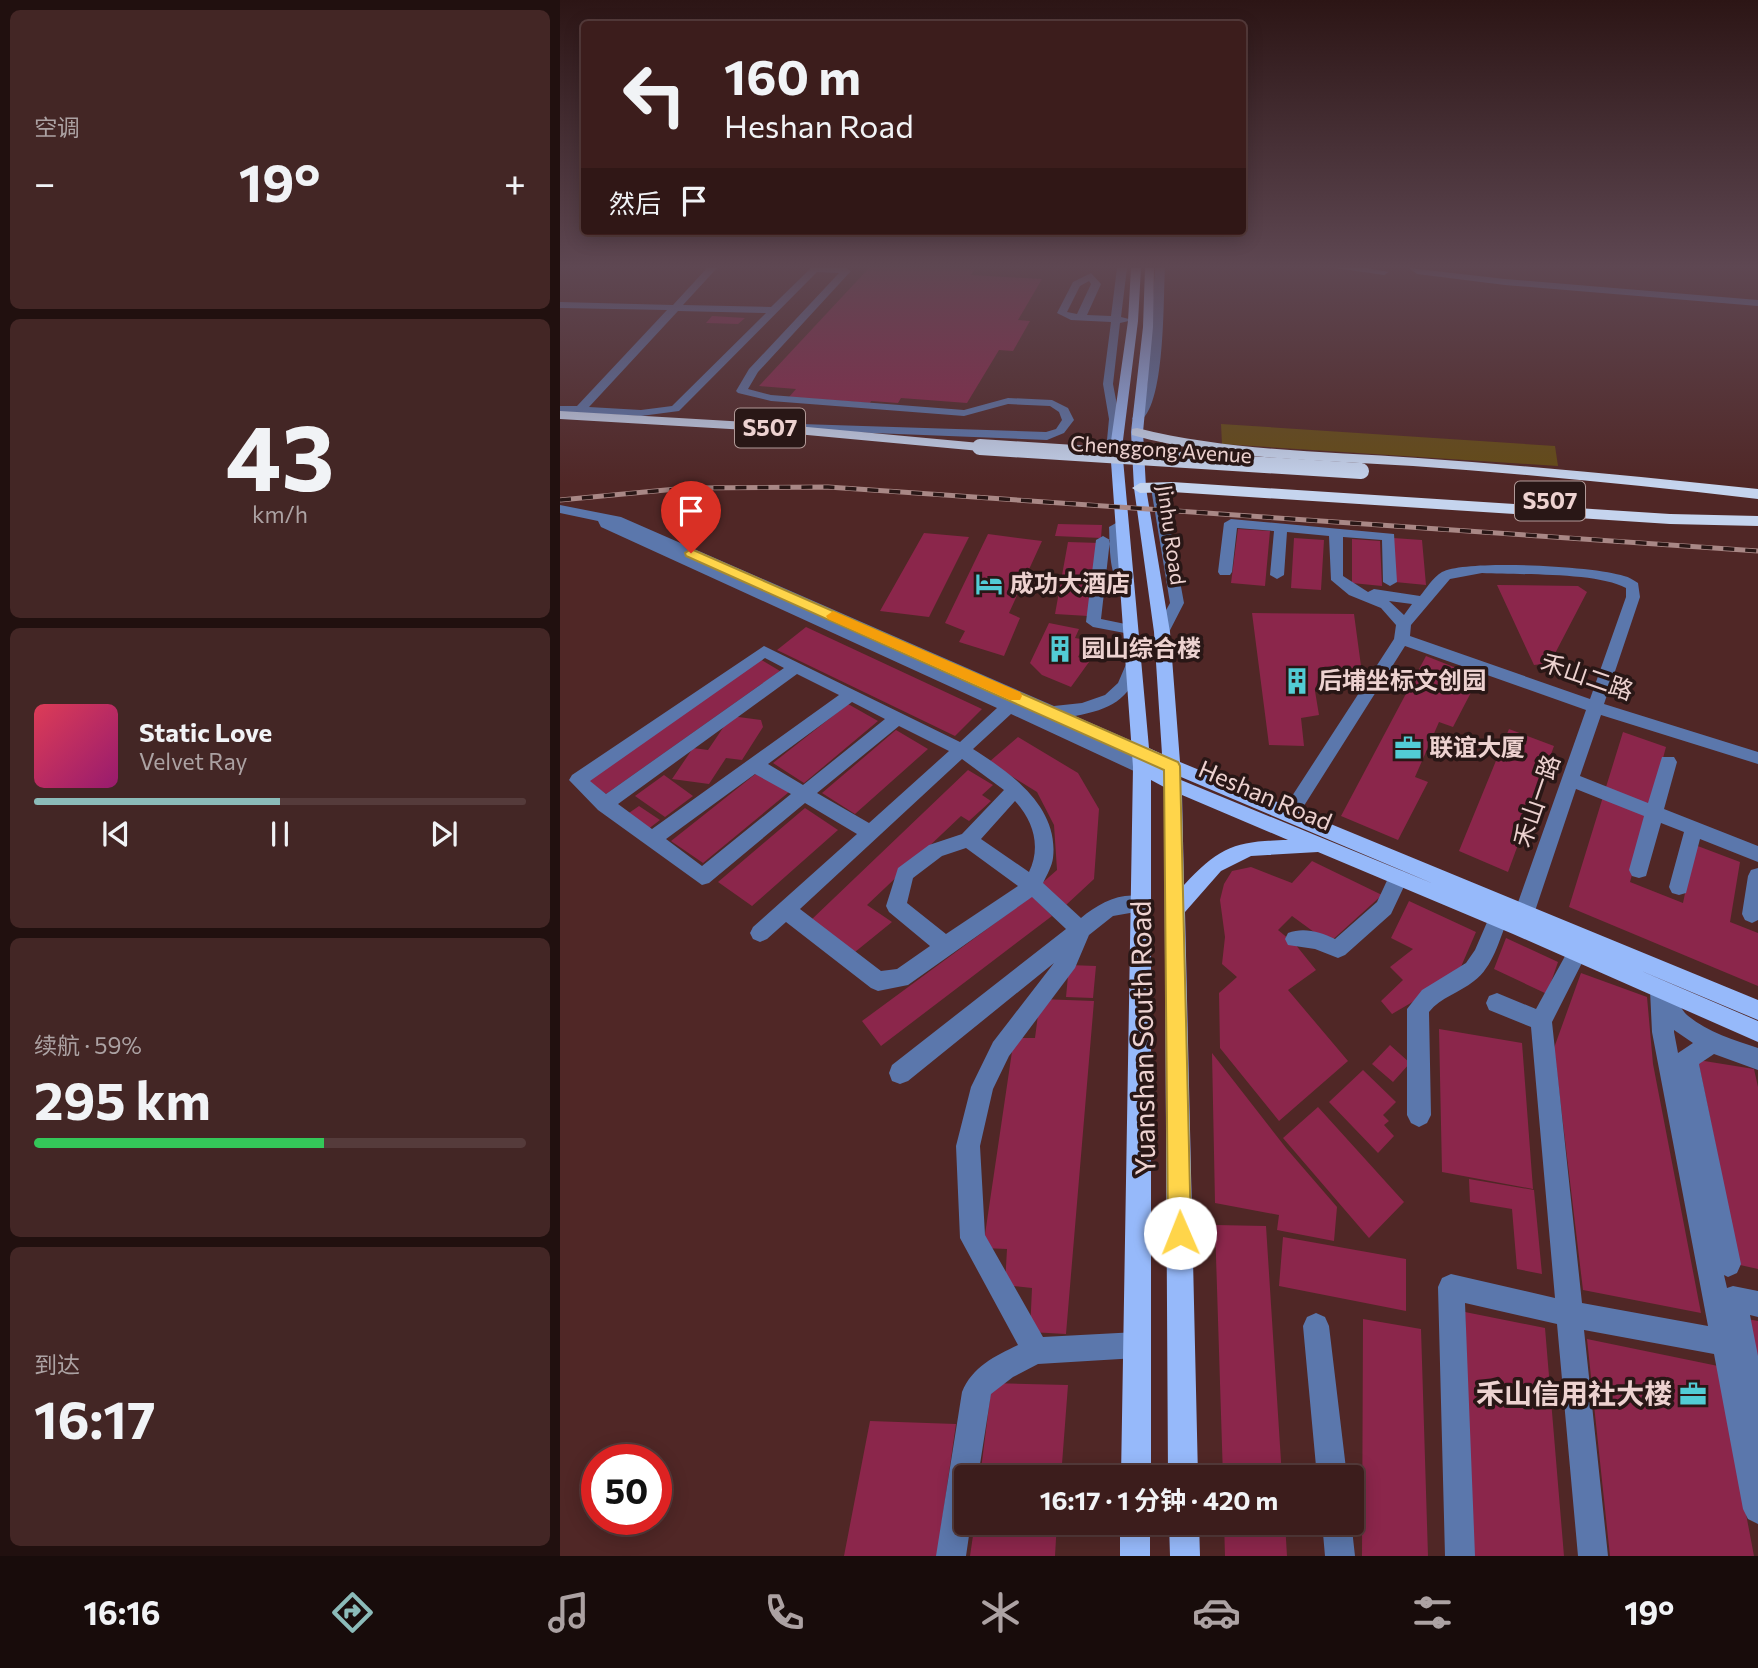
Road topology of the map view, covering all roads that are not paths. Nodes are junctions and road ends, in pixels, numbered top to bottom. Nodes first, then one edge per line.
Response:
1 (644, 341) edge
2 (743, 341) edge
3 (781, 341) edge
4 (1113, 341) edge
5 (1130, 341) edge
6 (1146, 341) edge
7 (1156, 341) edge
8 (560, 409) edge
9 (580, 410) junction
10 (560, 415) edge
11 (1137, 425) junction
12 (764, 427) junction
13 (1117, 429) junction
14 (560, 430) edge
15 (977, 452) junction
16 (1148, 488) junction
17 (1758, 494) edge
18 (560, 509) edge
19 (1758, 519) edge
20 (608, 521) junction
21 (1281, 527) junction
22 (1336, 532) junction
23 (1103, 540) dead end
24 (1225, 572) dead end
25 (1277, 575) dead end
26 (1390, 582) dead end
27 (1354, 592) junction
28 (1423, 601) junction
29 (1130, 629) junction
30 (1403, 631) junction
31 (1162, 632) joint
32 (1133, 666) junction
33 (796, 667) junction
34 (851, 695) junction
35 (1009, 707) junction
36 (1595, 707) junction
37 (1051, 712) junction
38 (897, 718) junction
39 (962, 750) junction
40 (1758, 758) edge
41 (1141, 759) junction
42 (1668, 762) dead end
43 (755, 765) junction
44 (1172, 775) junction
45 (1570, 779) junction
46 (1015, 790) junction
47 (805, 792) junction
48 (604, 805) junction
49 (1655, 813) junction
50 (1289, 815) junction
51 (1693, 828) junction
52 (871, 833) junction
53 (654, 838) junction
54 (968, 841) junction
55 (1323, 847) junction
56 (1758, 854) edge
57 (1639, 870) dead end
58 (1758, 876) edge
59 (1398, 878) junction
60 (1032, 885) junction
61 (1679, 887) dead end
62 (1140, 904) junction
63 (786, 909) junction
64 (1175, 909) junction
65 (1525, 911) junction
66 (1752, 914) dead end
67 (1497, 919) junction
68 (1081, 930) junction
69 (760, 933) dead end
70 (1295, 939) dead end
71 (946, 946) junction
72 (1577, 953) junction
73 (1661, 989) junction
74 (1497, 1003) dead end
75 (1758, 1010) edge
76 (1541, 1021) junction
77 (1758, 1032) edge
78 (1712, 1043) junction
79 (1758, 1059) edge
80 (900, 1073) dead end
81 (1419, 1115) dead end
82 (1728, 1264) dead end
83 (1758, 1304) edge
84 (1569, 1314) junction
85 (1316, 1326) dead end
86 (1725, 1343) junction
87 (1137, 1345) junction
88 (1036, 1351) junction
89 (1758, 1423) edge
90 (1136, 1465) edge
91 (1183, 1465) edge
92 (1331, 1465) edge
93 (1758, 1509) edge
94 (1135, 1535) edge
95 (1184, 1535) edge
96 (1338, 1535) edge
97 (951, 1556) edge
98 (1135, 1556) edge
99 (1185, 1556) edge
100 (1340, 1556) edge
101 (1460, 1556) edge
102 (1593, 1556) edge

1 - 9 street
2 - 9 street
3 - 12 street
4 - 13 street
5 - 13 main road, Jinhu Road
6 - 11 main road, Jinhu Road
7 - 11 street
8 - 9 street
10 - 12 highway, Chenggong Avenue / S507
11 - 16 main road, Jinhu Road
11 - 17 highway
12 - 15 highway, Chenggong Avenue / S507
13 - 29 main road, Jinhu Road
14 - 15 highway, Chenggong Avenue / S507
15 - 17 highway, Chenggong Avenue / S507, bridge
15 - 19 highway, Chenggong Avenue / S507
16 - 19 highway
16 - 31 street
18 - 20 street
20 - 35 street, Heshan Road
20 - 37 street, Heshan Road
21 - 22 street
21 - 24 street
21 - 25 street
22 - 26 street
22 - 27 street
23 - 29 street
27 - 28 street
27 - 30 street
28 - 30 street
28 - 36 street, 禾山一路
29 - 32 main road, Jinhu Road
30 - 36 street, 禾山二路
30 - 50 street
31 - 44 main road
32 - 37 street
32 - 41 main road, Jinhu Road
33 - 34 street
33 - 48 street
33 - 48 street
34 - 38 street
34 - 43 street
35 - 39 street
35 - 41 street, Heshan Road
36 - 40 street, 禾山二路
36 - 45 street, 禾山一路
37 - 41 street, Heshan Road
38 - 39 street
38 - 47 street
39 - 46 street
39 - 52 street
41 - 44 main road, Heshan Road
41 - 62 main road, Yuanshan South Road
42 - 49 street
43 - 47 street
43 - 53 street
44 - 50 main road, Heshan Road
44 - 55 main road, Heshan Road
44 - 64 main road, Yuanshan South Road
45 - 49 street
45 - 65 street, 禾山一路
46 - 54 street
46 - 60 street
47 - 52 street
47 - 53 street
48 - 53 street
49 - 51 street
49 - 57 street
50 - 65 main road, Heshan Road
51 - 56 street
51 - 61 street
52 - 63 street
54 - 60 street
54 - 71 street
55 - 59 main road, Heshan Road
55 - 64 main road
58 - 66 street
59 - 67 main road, Heshan Road
59 - 70 street
60 - 68 street
60 - 71 street
62 - 68 street
62 - 87 main road, Yuanshan South Road
63 - 69 street
63 - 71 street
64 - 91 main road, Yuanshan South Road
65 - 75 main road, Heshan Road
67 - 72 main road, Heshan Road
67 - 81 street
68 - 80 street
68 - 88 street
72 - 73 main road, Heshan Road
72 - 76 street
73 - 77 main road, Heshan Road
73 - 78 street
73 - 86 street
74 - 76 street
76 - 84 street
78 - 79 street
78 - 82 street
83 - 89 street
84 - 86 street
84 - 101 street
84 - 102 street
85 - 92 street
86 - 93 street
87 - 88 street
87 - 90 main road, Yuanshan South Road
88 - 97 street
94 - 98 main road
95 - 99 main road
96 - 100 street

